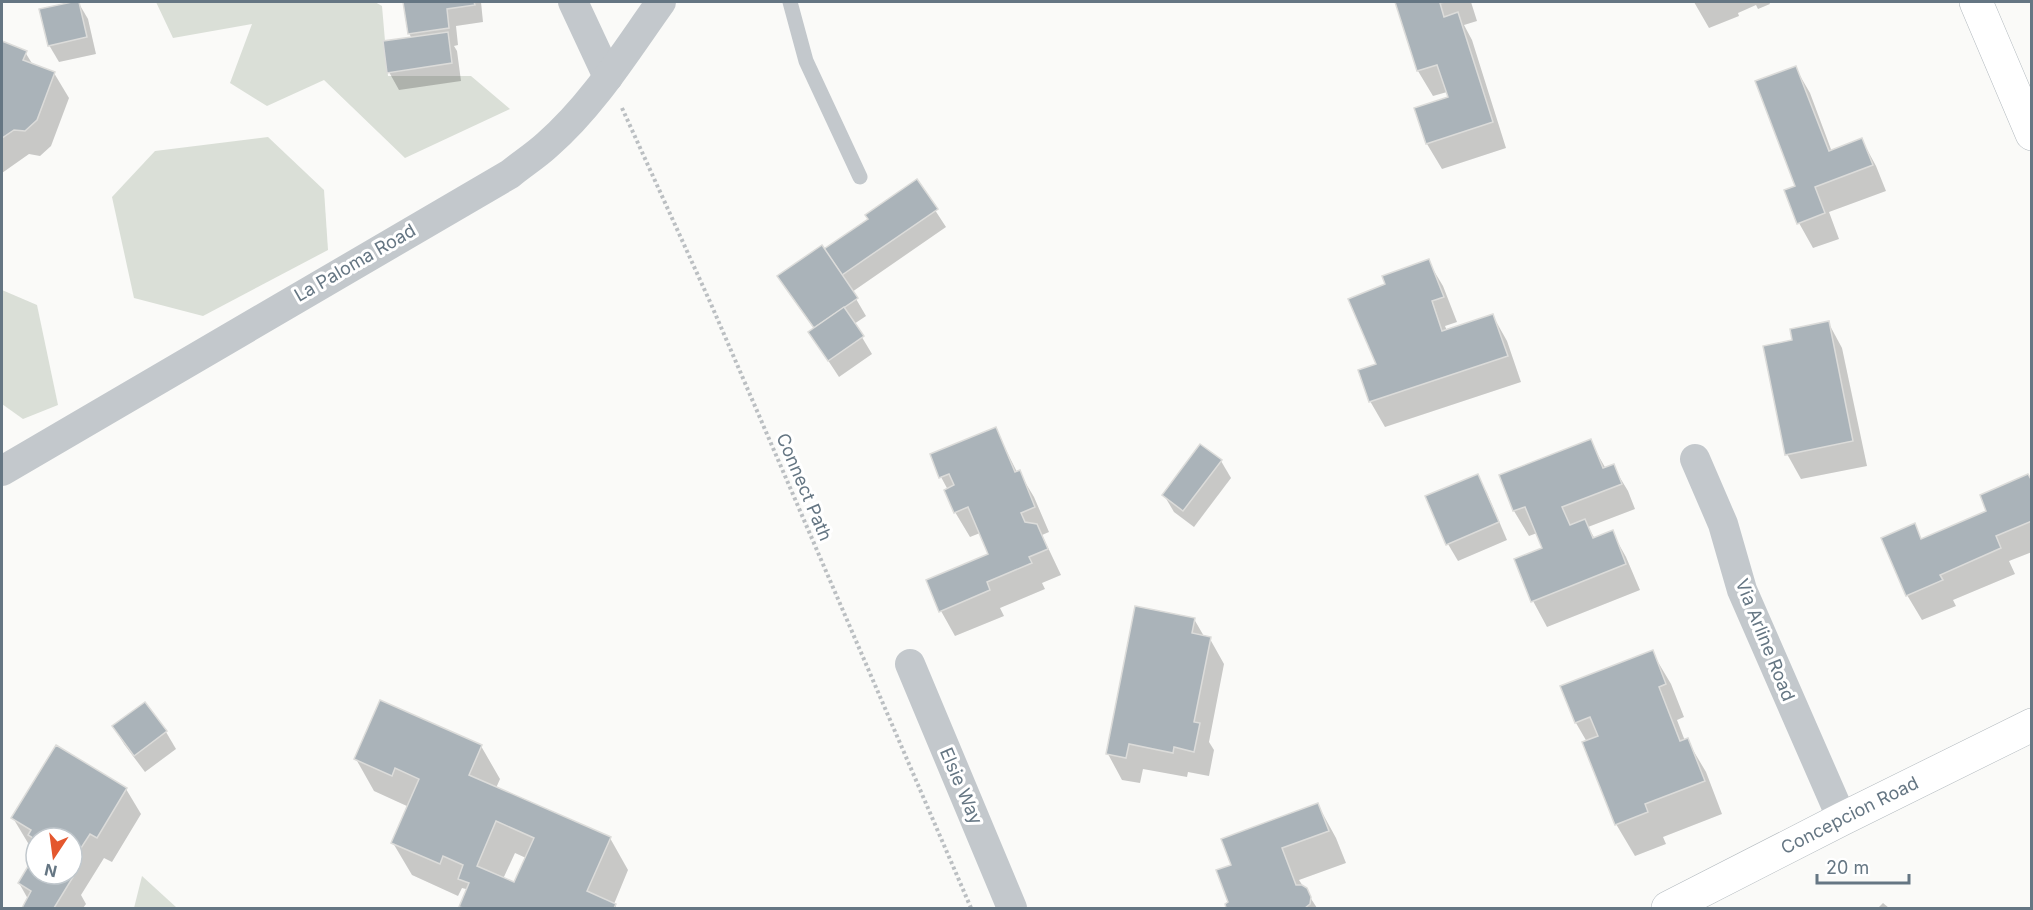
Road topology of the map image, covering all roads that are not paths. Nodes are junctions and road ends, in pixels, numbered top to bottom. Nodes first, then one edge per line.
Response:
1 (573, 2) edge
2 (661, 2) edge
3 (790, 2) edge
4 (1976, 2) edge
5 (609, 77) junction
6 (2028, 117) edge
7 (860, 177) dead end
8 (1695, 459) dead end
9 (2, 471) edge
10 (910, 664) dead end
11 (2031, 725) edge
12 (1842, 819) junction
13 (1012, 909) edge
14 (1668, 909) edge

1 - 5 street
2 - 5 street, La Paloma Road
3 - 7 lane
4 - 6 street
5 - 9 street, La Paloma Road
8 - 12 street, Via Arline Road
10 - 13 street, Elsie Way
11 - 12 street, Concepcion Road
12 - 14 street, Concepcion Road

